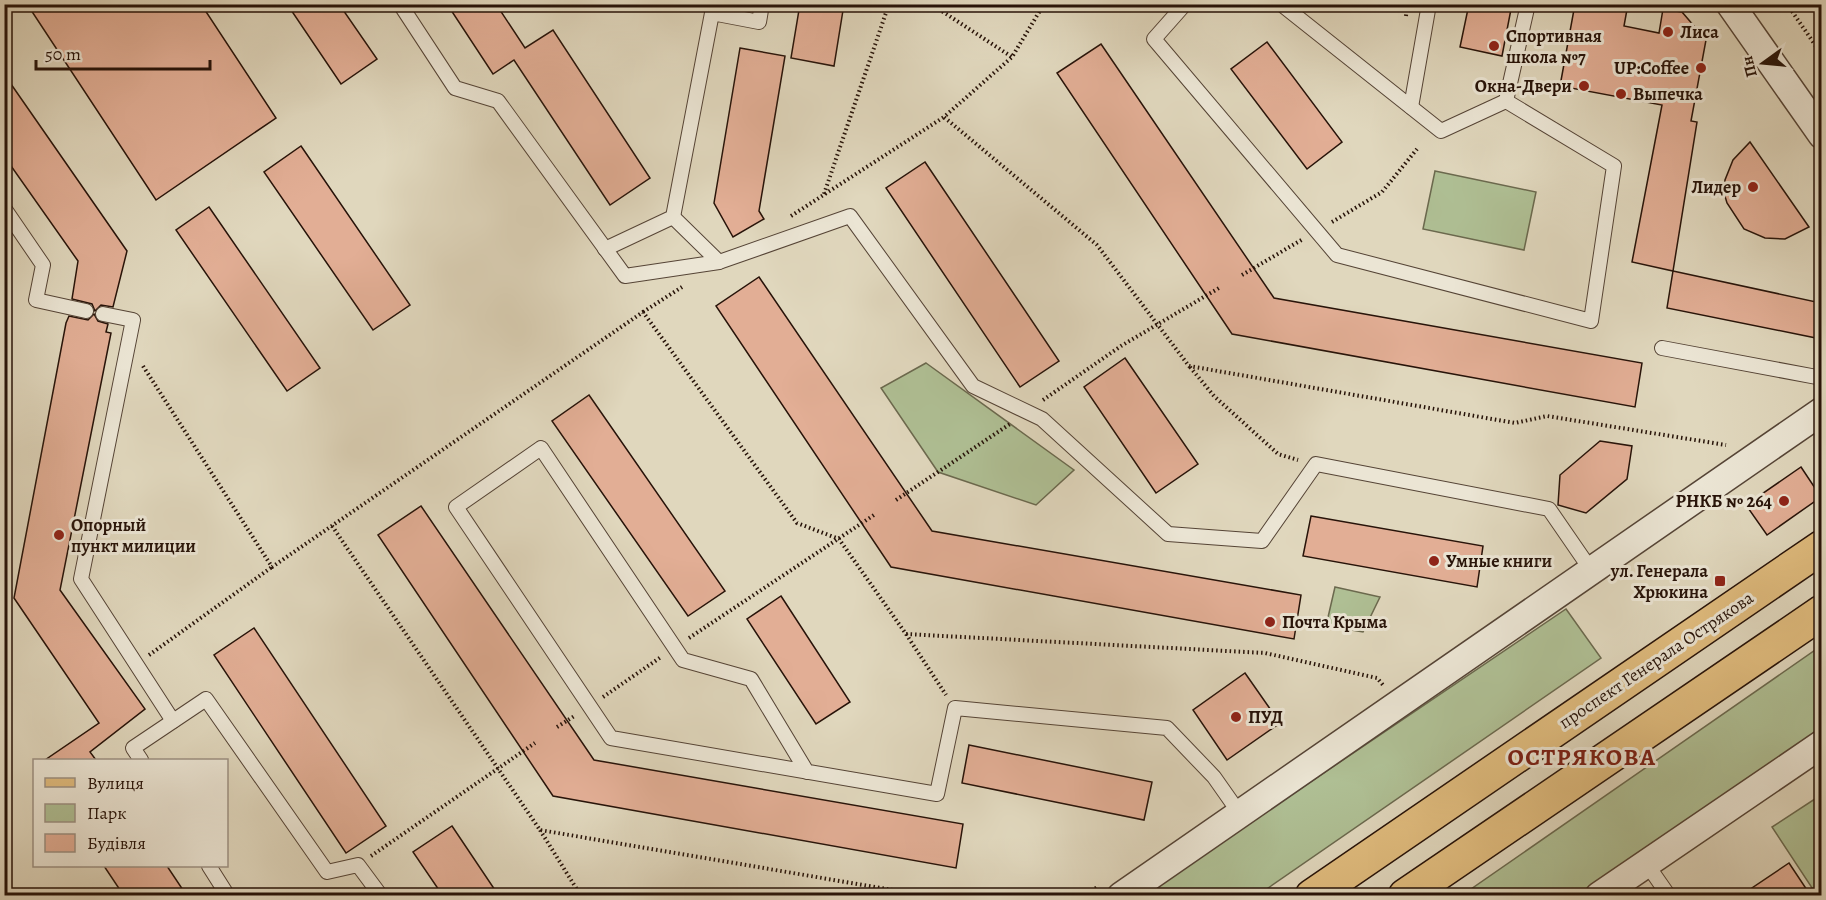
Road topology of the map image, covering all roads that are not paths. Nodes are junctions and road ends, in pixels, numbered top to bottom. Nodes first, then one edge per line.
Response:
1 (400, 4) edge
2 (762, 4) edge
3 (1185, 4) edge
4 (1281, 4) edge
5 (1429, 4) edge
6 (1528, 4) edge
7 (1730, 4) edge
8 (1506, 101) junction
9 (1411, 107) junction
10 (1818, 121) edge
11 (4, 208) edge
12 (673, 217) junction
13 (605, 249) junction
14 (719, 262) junction
15 (86, 311) dead end
16 (103, 314) dead end
17 (1662, 348) dead end
18 (1821, 378) edge
19 (1821, 411) edge
20 (1821, 547) edge
21 (1591, 570) junction
22 (1821, 612) edge
23 (173, 721) junction
24 (1821, 744) edge
25 (140, 759) edge
26 (807, 772) junction
27 (1239, 814) junction
28 (1646, 863) junction
29 (210, 867) edge
30 (228, 896) edge
31 (381, 896) edge
32 (1121, 896) edge
33 (1312, 896) edge
34 (1405, 896) edge
35 (1599, 896) edge
36 (1669, 896) edge

1 - 13 lane
2 - 12 lane
3 - 8 lane
4 - 9 lane
5 - 9 lane
6 - 8 lane
7 - 10 street
8 - 9 lane
11 - 15 lane
12 - 13 lane
12 - 14 lane
13 - 14 lane
14 - 21 lane
16 - 23 lane
17 - 18 lane
19 - 21 street
20 - 33 main road, проспект Генерала Острякова
21 - 27 street
22 - 34 main road
23 - 25 lane
23 - 31 lane
24 - 28 street
26 - 26 lane
26 - 27 lane
27 - 32 street
28 - 35 street
28 - 36 lane
29 - 30 lane

